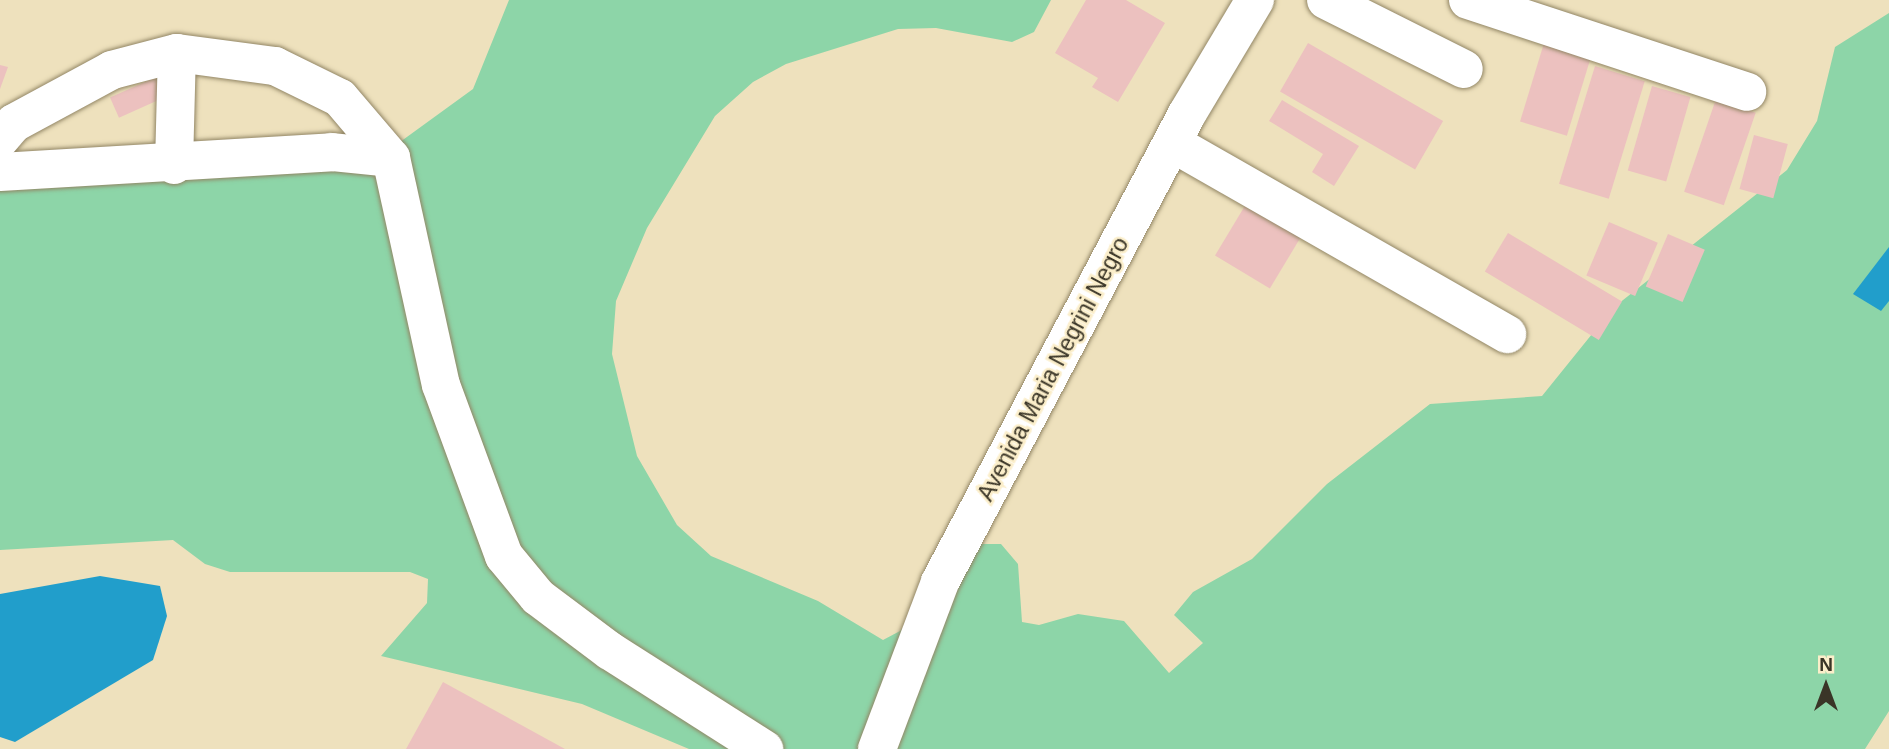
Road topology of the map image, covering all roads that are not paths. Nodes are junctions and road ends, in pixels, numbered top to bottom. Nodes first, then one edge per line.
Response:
1 (1255, 0) edge
2 (1326, 0) edge
3 (1468, 0) edge
4 (177, 53) junction
5 (1464, 69) dead end
6 (1746, 92) dead end
7 (0, 139) edge
8 (1172, 143) junction
9 (391, 158) junction
10 (174, 165) junction
11 (0, 172) edge
12 (1507, 334) dead end
13 (764, 749) edge
14 (877, 749) edge

1 - 8 street, Avenida Maria Negrini Negro
2 - 5 street
3 - 6 street
4 - 7 street
4 - 9 street
4 - 10 street
8 - 12 street
8 - 14 street, Avenida Maria Negrini Negro
9 - 10 street
9 - 13 street
10 - 11 street

